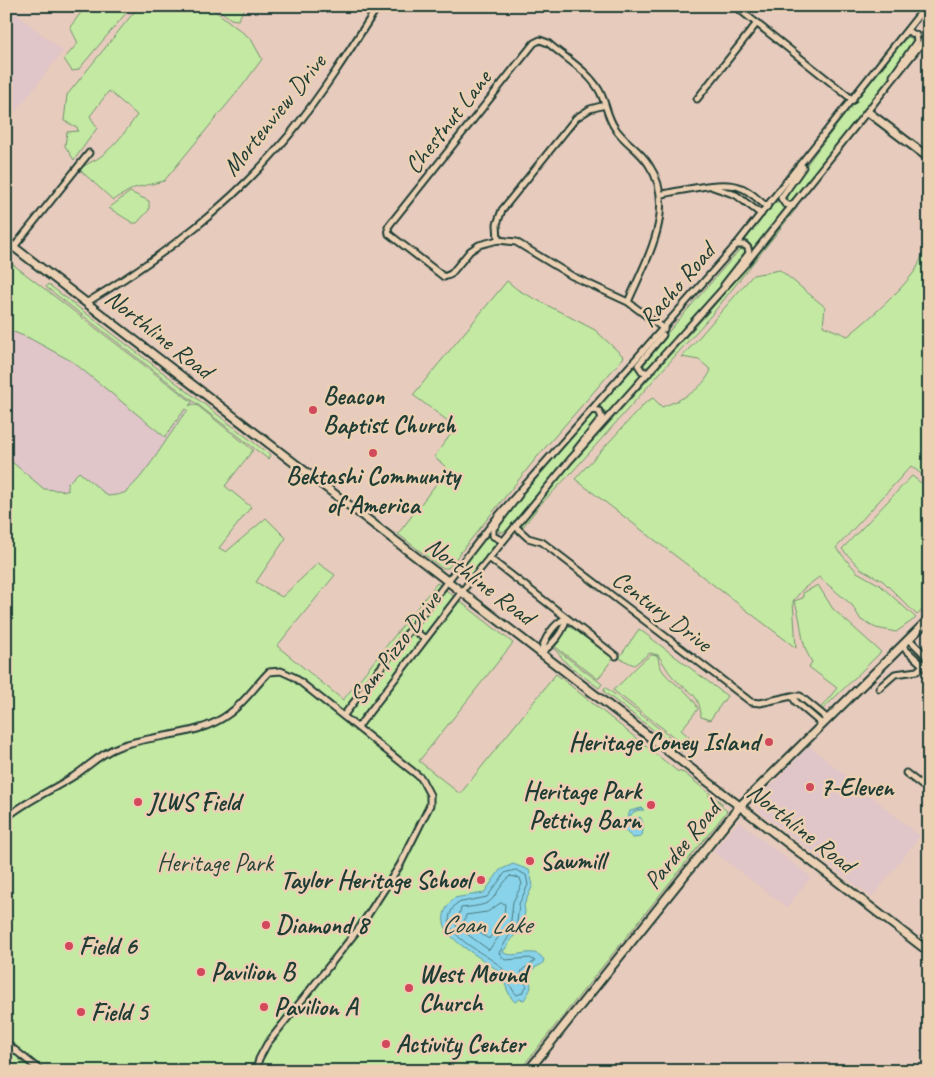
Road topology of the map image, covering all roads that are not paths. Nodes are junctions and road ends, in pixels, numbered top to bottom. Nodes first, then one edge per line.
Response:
1 (378, 6) edge
2 (735, 6) edge
3 (926, 6) edge
4 (757, 23) junction
5 (907, 31) junction
6 (929, 34) edge
7 (882, 94) junction
8 (697, 99) dead end
9 (853, 100) junction
10 (606, 105) junction
11 (868, 112) junction
12 (812, 151) junction
13 (89, 153) dead end
14 (929, 158) edge
15 (712, 187) junction
16 (739, 187) junction
17 (662, 194) junction
18 (736, 195) junction
19 (793, 206) junction
20 (767, 208) junction
21 (761, 214) junction
22 (498, 240) junction
23 (6, 241) edge
24 (736, 246) junction
25 (14, 247) junction
26 (714, 301) junction
27 (86, 302) junction
28 (628, 302) junction
29 (674, 318) junction
30 (664, 329) junction
31 (649, 373) junction
32 (591, 410) junction
33 (570, 460) junction
34 (529, 480) junction
35 (515, 526) junction
36 (503, 541) junction
37 (489, 558) junction
38 (446, 580) junction
39 (461, 592) junction
40 (566, 618) junction
41 (929, 619) edge
42 (410, 627) junction
43 (425, 639) junction
44 (909, 639) junction
45 (902, 646) junction
46 (541, 653) junction
47 (616, 656) dead end
48 (929, 659) edge
49 (923, 666) junction
50 (929, 671) edge
51 (880, 688) dead end
52 (344, 715) junction
53 (826, 722) junction
54 (358, 727) junction
55 (906, 773) dead end
56 (929, 791) edge
57 (740, 806) junction
58 (6, 818) edge
59 (929, 952) edge
60 (6, 1043) edge
61 (41, 1071) edge
62 (256, 1071) edge
63 (528, 1071) edge

1 - 27 street, Mortenview Drive
2 - 4 street
3 - 5 street, Racho Road
4 - 8 street
4 - 9 street
5 - 7 street
5 - 9 street, Racho Road
6 - 7 street, Racho Road
7 - 11 street, Racho Road
9 - 12 street, Racho Road
10 - 17 street
10 - 22 street
10 - 22 street, Chestnut Lane
11 - 14 main road
11 - 19 street, Racho Road
12 - 19 street
12 - 20 street, Racho Road
13 - 25 street
15 - 16 street
15 - 17 street
15 - 18 street
16 - 18 street
16 - 20 street
17 - 28 street
18 - 21 street
19 - 26 street, Racho Road
20 - 21 street, Racho Road
21 - 24 street, Racho Road
22 - 28 street
23 - 25 main road, Northline Road
24 - 26 street
24 - 29 street, Racho Road
25 - 27 main road, Northline Road
26 - 31 street, Racho Road
27 - 38 main road, Northline Road
28 - 30 street
29 - 30 street, Racho Road
29 - 31 street
30 - 32 street, Racho Road
31 - 33 street, Racho Road
32 - 33 street
32 - 34 street, Racho Road
33 - 35 street, Racho Road
34 - 36 street
34 - 38 street, Racho Road
35 - 36 street, Racho Road
35 - 53 street, Century Drive
36 - 37 street, Racho Road
37 - 39 street, Racho Road
37 - 40 street
38 - 39 main road, Northline Road
38 - 42 street, Sam Pizzo Drive
39 - 43 street, Sam Pizzo Drive
39 - 46 main road, Northline Road
40 - 46 street
40 - 47 street
41 - 44 main road, Pardee Road
42 - 43 street
42 - 52 street, Sam Pizzo Drive
43 - 54 street, Sam Pizzo Drive
44 - 45 main road, Pardee Road
44 - 48 street
45 - 49 street
45 - 53 main road, Pardee Road
46 - 57 main road, Northline Road
48 - 49 street
49 - 50 street
49 - 51 street
52 - 54 street
52 - 58 street
53 - 57 main road, Pardee Road
54 - 62 street
55 - 56 street
57 - 59 main road, Northline Road
57 - 63 main road, Pardee Road
60 - 61 street

